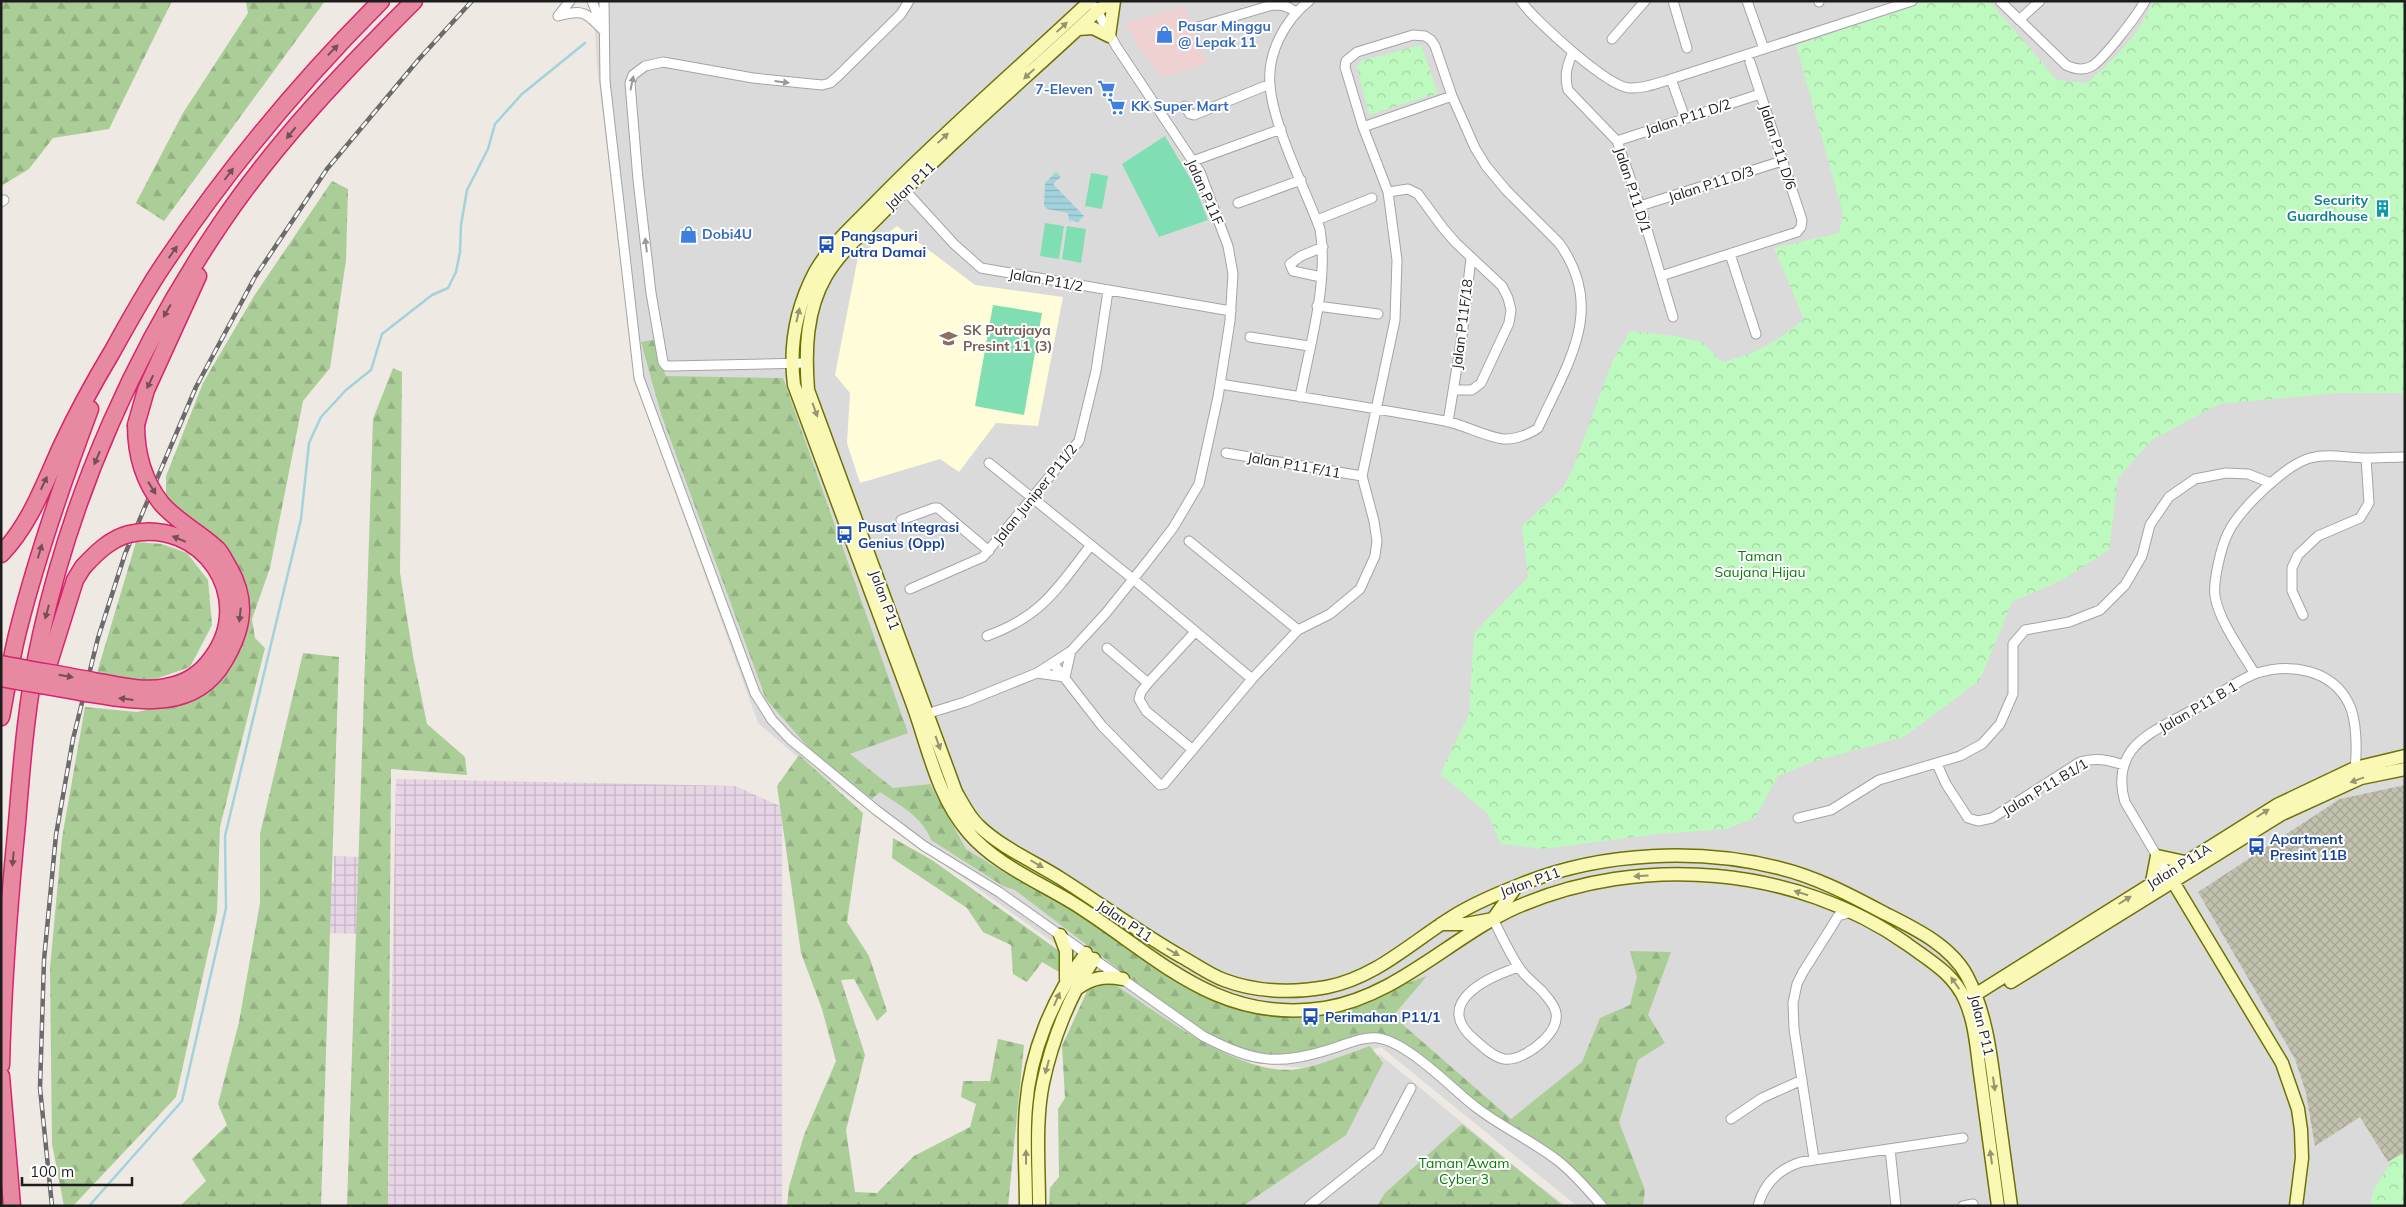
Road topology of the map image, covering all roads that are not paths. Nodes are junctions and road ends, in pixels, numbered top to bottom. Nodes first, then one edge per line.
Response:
1 (382, 1) edge
2 (414, 1) edge
3 (570, 1) edge
4 (592, 1) edge
5 (604, 1) edge
6 (909, 1) edge
7 (1112, 1) edge
8 (1309, 1) edge
9 (1520, 1) edge
10 (1645, 1) edge
11 (1673, 1) edge
12 (1747, 1) edge
13 (1912, 1) edge
14 (2000, 1) edge
15 (2040, 1) edge
16 (2145, 1) edge
17 (1893, 4) edge
18 (1093, 5) edge
19 (1296, 13) junction
20 (2020, 20) junction
21 (1198, 27) dead end
22 (1078, 29) junction
23 (604, 31) junction
24 (1109, 36) junction
25 (1612, 39) dead end
26 (1687, 48) dead end
27 (1764, 48) junction
28 (1573, 52) junction
29 (1750, 62) dead end
30 (1672, 79) junction
31 (1270, 84) junction
32 (1760, 94) junction
33 (1452, 96) junction
34 (1185, 106) dead end
35 (1685, 118) junction
36 (1363, 127) junction
37 (1281, 129) junction
38 (1617, 141) junction
39 (273, 155) junction
40 (1193, 161) junction
41 (1782, 161) junction
42 (1301, 180) junction
43 (900, 185) junction
44 (1388, 192) junction
45 (1372, 198) dead end
46 (1238, 203) dead end
47 (1640, 206) junction
48 (1317, 220) junction
49 (1323, 248) junction
50 (1730, 254) junction
51 (1471, 258) junction
52 (1661, 276) junction
53 (1322, 277) junction
54 (1108, 291) junction
55 (1317, 306) junction
56 (1232, 311) junction
57 (1378, 314) dead end
58 (1673, 317) dead end
59 (1756, 334) dead end
60 (1250, 337) dead end
61 (1310, 346) junction
62 (111, 353) junction
63 (792, 363) junction
64 (806, 363) junction
65 (1220, 384) junction
66 (1454, 390) junction
67 (1300, 397) junction
68 (1376, 410) junction
69 (1448, 422) junction
70 (1226, 453) dead end
71 (2405, 457) edge
72 (2366, 458) junction
73 (989, 463) dead end
74 (1362, 476) junction
75 (2271, 483) junction
76 (1033, 498) junction
77 (902, 520) dead end
78 (1189, 541) dead end
79 (1091, 546) junction
80 (989, 551) junction
81 (1, 554) edge
82 (1133, 579) junction
83 (910, 589) dead end
84 (2303, 615) dead end
85 (1298, 630) junction
86 (1195, 632) junction
87 (987, 636) dead end
88 (1107, 648) dead end
89 (1071, 650) junction
90 (1053, 663) junction
91 (1, 664) edge
92 (1038, 672) junction
93 (2254, 674) junction
94 (1065, 676) junction
95 (1, 678) edge
96 (1252, 680) junction
97 (1148, 683) junction
98 (922, 716) junction
99 (1, 717) edge
100 (2357, 745) junction
101 (1193, 750) junction
102 (2405, 756) edge
103 (1938, 764) junction
104 (2374, 764) junction
105 (2124, 765) junction
106 (2356, 768) junction
107 (2405, 769) edge
108 (1798, 818) dead end
109 (15, 836) junction
110 (2157, 856) junction
111 (2188, 866) junction
112 (2170, 877) junction
113 (1516, 887) junction
114 (2152, 888) junction
115 (1823, 900) junction
116 (2187, 904) junction
117 (1102, 905) junction
118 (1852, 912) junction
119 (1493, 919) junction
120 (1101, 922) junction
121 (1834, 923) junction
122 (1441, 924) junction
123 (1142, 934) junction
124 (1060, 935) junction
125 (1122, 938) junction
126 (1090, 956) junction
127 (1519, 967) junction
128 (1965, 973) junction
129 (1066, 979) junction
130 (1123, 979) junction
131 (1996, 981) junction
132 (1078, 988) junction
133 (1972, 1001) junction
134 (1, 1065) edge
135 (1, 1076) edge
136 (1802, 1080) junction
137 (1411, 1088) dead end
138 (1731, 1119) dead end
139 (1963, 1138) dead end
140 (1890, 1148) junction
141 (1814, 1159) junction
142 (1973, 1204) dead end
143 (12, 1206) edge
144 (1026, 1206) edge
145 (1039, 1206) edge
146 (1308, 1206) edge
147 (1602, 1206) edge
148 (1758, 1206) edge
149 (1896, 1206) edge
150 (1964, 1206) edge
151 (1998, 1206) edge
152 (2011, 1206) edge
153 (2296, 1206) edge

62 -> 1 highway
2 -> 39 highway
3 - 23 street
4 - 23 street
5 - 23 street
63 -> 6 street
7 - 18 main road, Jalan P11
7 - 24 main road
8 - 19 street
9 - 28 street
10 - 25 street
11 - 26 street
12 - 27 street
13 - 17 street
14 - 20 street
15 - 20 street
16 - 20 street
17 - 27 street
18 - 22 main road, Jalan P11
18 - 24 street, Jalan P11F
43 -> 18 main road, Jalan P11
19 - 21 street
19 - 31 street
22 - 24 main road
22 -> 43 main road, Jalan P11
23 - 124 street
24 - 40 street, Jalan P11F
27 - 30 street
28 - 30 street
28 - 38 street, Jalan P11 D/1
29 - 32 street, Jalan P11 D/6
30 - 35 street
31 - 34 street
31 - 37 street
32 - 35 street, Jalan P11 D/2
32 - 41 street, Jalan P11 D/6
33 - 36 street
33 - 36 street
33 - 69 street
35 - 38 street, Jalan P11 D/2
36 - 44 street
37 - 40 street
37 - 42 street
38 - 47 street, Jalan P11 D/1
39 -> 95 highway, bridge
39 -> 109 highway
40 - 56 street, Jalan P11F
41 - 47 street, Jalan P11 D/3
41 - 50 street, Jalan P11 D/6
42 - 46 street
42 - 48 street
43 - 54 street, Jalan P11/2
63 -> 43 main road, Jalan P11
43 - 64 main road, Jalan P11
44 - 51 street, Jalan P11F/18
44 - 68 street
45 - 48 street
47 - 52 street, Jalan P11 D/1
48 - 49 street
49 - 53 street
49 - 53 street
50 - 52 street
50 - 59 street
51 - 66 street, Jalan P11F/18
51 - 66 street, Jalan P11F/18
52 - 58 street, Jalan P11 D/1
53 - 55 street
54 - 56 street, Jalan P11/2
54 - 76 street, Jalan Juniper P11/2
55 - 57 street
55 - 61 street
56 - 65 street, Jalan P11F
60 - 61 street
61 - 67 street
81 -> 62 highway
99 -> 62 highway
63 - 64 street
63 - 98 main road, Jalan P11
64 -> 98 main road, Jalan P11
65 - 67 street
65 - 82 street, Jalan P11F
66 - 69 street, Jalan P11F/18
67 - 68 street
68 - 69 street
68 - 74 street
70 - 74 street, Jalan P11 F/11
71 - 72 street
72 - 75 street
72 - 84 street
73 - 76 street
74 - 85 street
75 - 93 street
75 - 103 street
76 - 79 street
76 - 80 street, Jalan Juniper P11/2
77 - 80 street
78 - 85 street
79 - 82 street
79 - 87 street
80 - 83 street, Jalan Juniper P11/2
82 - 86 street
82 - 89 street, Jalan P11F
85 - 96 street
86 - 96 street
86 - 97 street
88 - 97 street
89 - 90 street, Jalan P11F
89 - 94 street
90 - 92 street, Jalan P11F
90 - 94 street
91 -> 109 highway, bridge
92 - 94 street
92 - 98 street, Jalan P11F
93 - 100 street, Jalan P11 B 1
93 - 105 street, Jalan P11 B 1
94 - 101 street
96 - 101 street
97 - 101 street
98 -> 117 main road, Jalan P11
98 - 120 main road, Jalan P11
100 - 104 street
100 - 106 street, Jalan P11 B 1
102 - 104 main road, Jalan P11A
103 - 105 street, Jalan P11 B1/1
103 - 108 street
104 - 106 main road, Jalan P11A
105 - 110 street, Jalan P11 B 1
111 -> 106 main road, Jalan P11A
107 -> 111 main road, Jalan P11A
109 -> 134 highway
110 - 111 main road
110 - 112 street, Jalan P11 B 1
110 - 114 main road
111 - 112 main road, Jalan P11A
111 - 116 main road
112 - 114 main road, Jalan P11A
112 - 116 main road
113 - 119 main road
113 - 122 main road, Jalan P11
113 - 128 main road, Jalan P11
114 - 116 main road
131 -> 114 main road, Jalan P11A
114 - 133 main road, Jalan P11A
115 - 118 main road, Jalan P11
115 -> 119 main road, Jalan P11
115 - 121 street
116 - 153 main road
117 - 120 main road
117 - 123 main road, Jalan P11
118 - 121 street
133 -> 118 main road, Jalan P11
119 - 122 main road
119 - 125 main road, Jalan P11
119 - 127 street
120 - 125 main road, Jalan P11
121 - 136 street
123 -> 122 main road, Jalan P11
123 - 125 main road
124 - 126 street
124 - 129 main road
126 - 129 main road
126 - 130 street
126 - 132 main road
127 - 127 street
128 - 131 main road
128 - 133 main road, Jalan P11
144 -> 129 main road
130 - 132 main road
130 - 147 street
131 - 133 main road, Jalan P11A
132 -> 145 main road
151 -> 133 main road, Jalan P11
133 -> 152 main road, Jalan P11
135 - 143 highway
136 - 138 street
136 - 141 street
137 - 146 street
139 - 140 street
140 - 141 street
140 - 149 street
141 - 148 street
142 - 150 street

